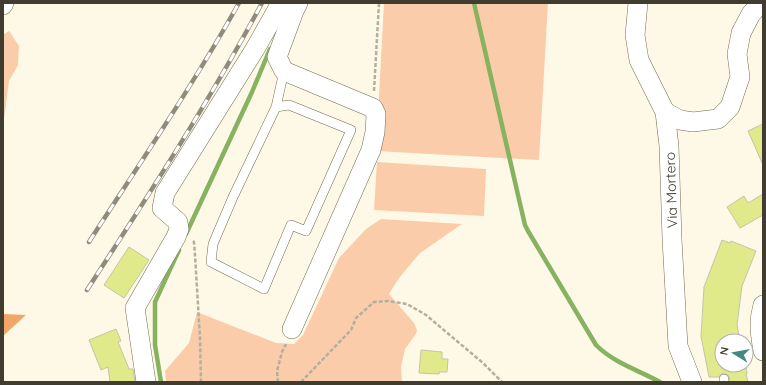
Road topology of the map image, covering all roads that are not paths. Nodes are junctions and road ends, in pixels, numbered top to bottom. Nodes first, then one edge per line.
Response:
1 (281, 3) edge
2 (298, 3) edge
3 (638, 3) edge
4 (757, 5) edge
5 (284, 71) junction
6 (276, 107) junction
7 (666, 112) junction
8 (763, 305) edge
9 (292, 329) road end
10 (763, 351) edge
11 (146, 382) edge
12 (692, 382) edge

1 - 11 street
2 - 5 street
3 - 7 street, Via Mortero
4 - 7 street
5 - 6 lane
5 - 9 street
6 - 6 lane
7 - 12 street, Via Mortero
8 - 10 street

